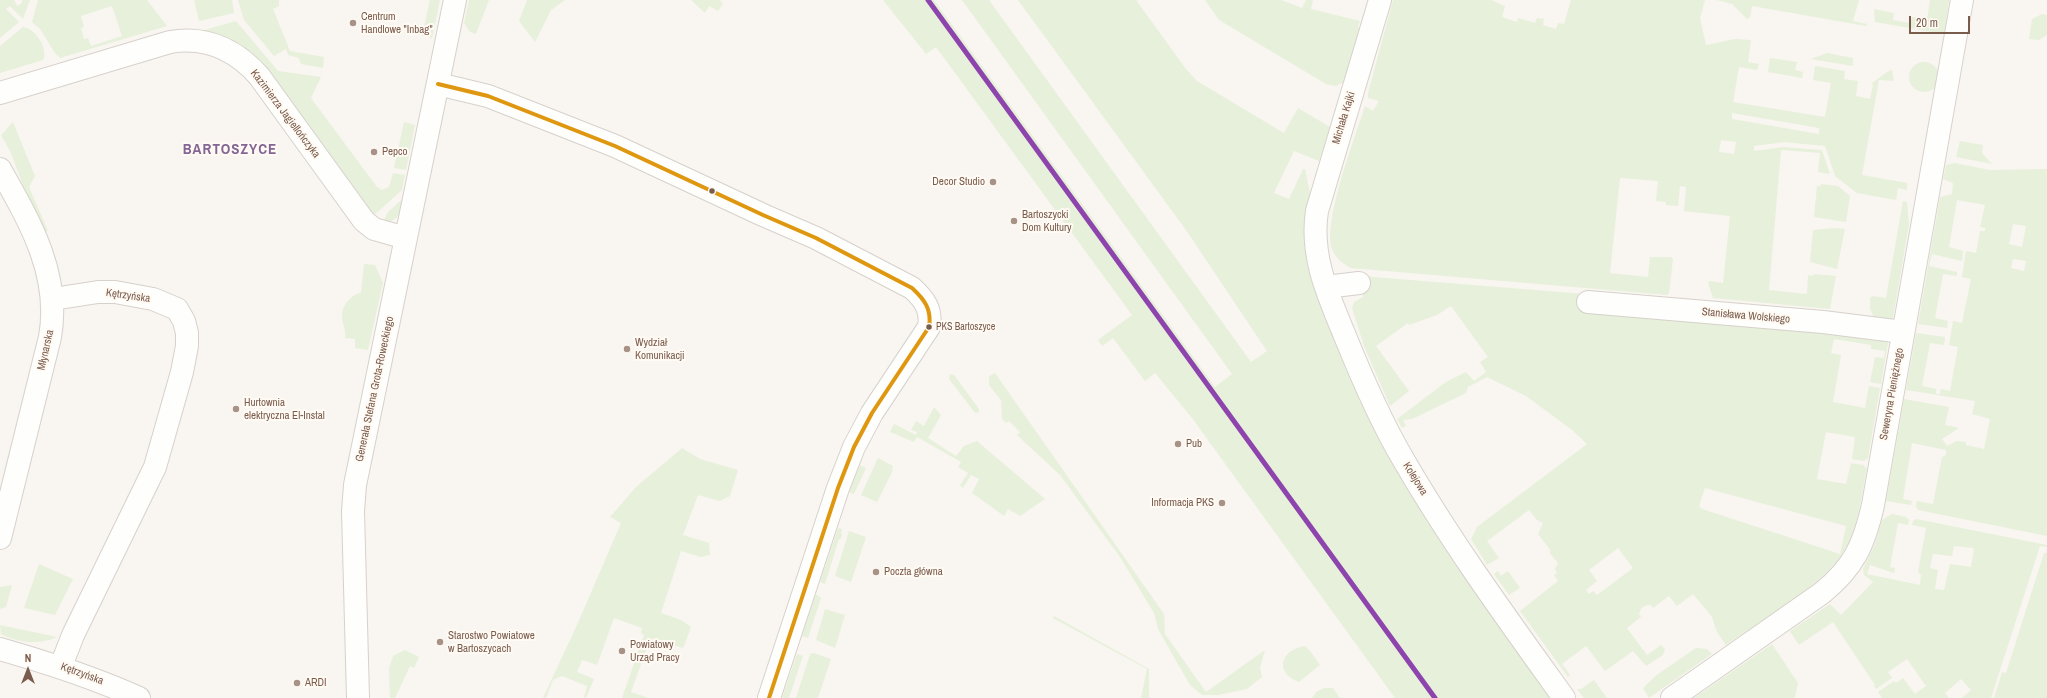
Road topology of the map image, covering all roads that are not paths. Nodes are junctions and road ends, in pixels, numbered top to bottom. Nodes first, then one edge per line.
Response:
1 (455, 0) edge
2 (1380, 0) edge
3 (1962, 0) edge
4 (438, 84) junction
5 (0, 93) edge
6 (0, 169) edge
7 (1314, 236) joint
8 (406, 238) junction
9 (1359, 283) dead end
10 (1326, 287) junction
11 (53, 299) junction
12 (1588, 302) dead end
13 (1903, 332) junction
14 (0, 538) edge
15 (0, 649) edge
16 (60, 666) junction
17 (140, 698) edge
18 (358, 698) edge
19 (769, 698) edge
20 (1564, 698) edge
21 (1672, 698) edge

1 - 4 street, Generała Stefana Grota-Roweckiego
2 - 7 street, Michała Kajki
3 - 13 street, Seweryna Pieniężnego
4 - 8 street, Generała Stefana Grota-Roweckiego
4 - 19 street
5 - 8 street, Kazimierza Jagiellończyka
6 - 11 street, Młynarska
7 - 10 street, Kolejowa
8 - 18 street, Generała Stefana Grota-Roweckiego
9 - 10 street
10 - 20 street, Kolejowa
11 - 14 street, Młynarska
11 - 16 street, Kętrzyńska
12 - 13 street, Stanisława Wolskiego
13 - 21 street, Seweryna Pieniężnego
15 - 16 street, Kętrzyńska
16 - 17 street, Kętrzyńska

